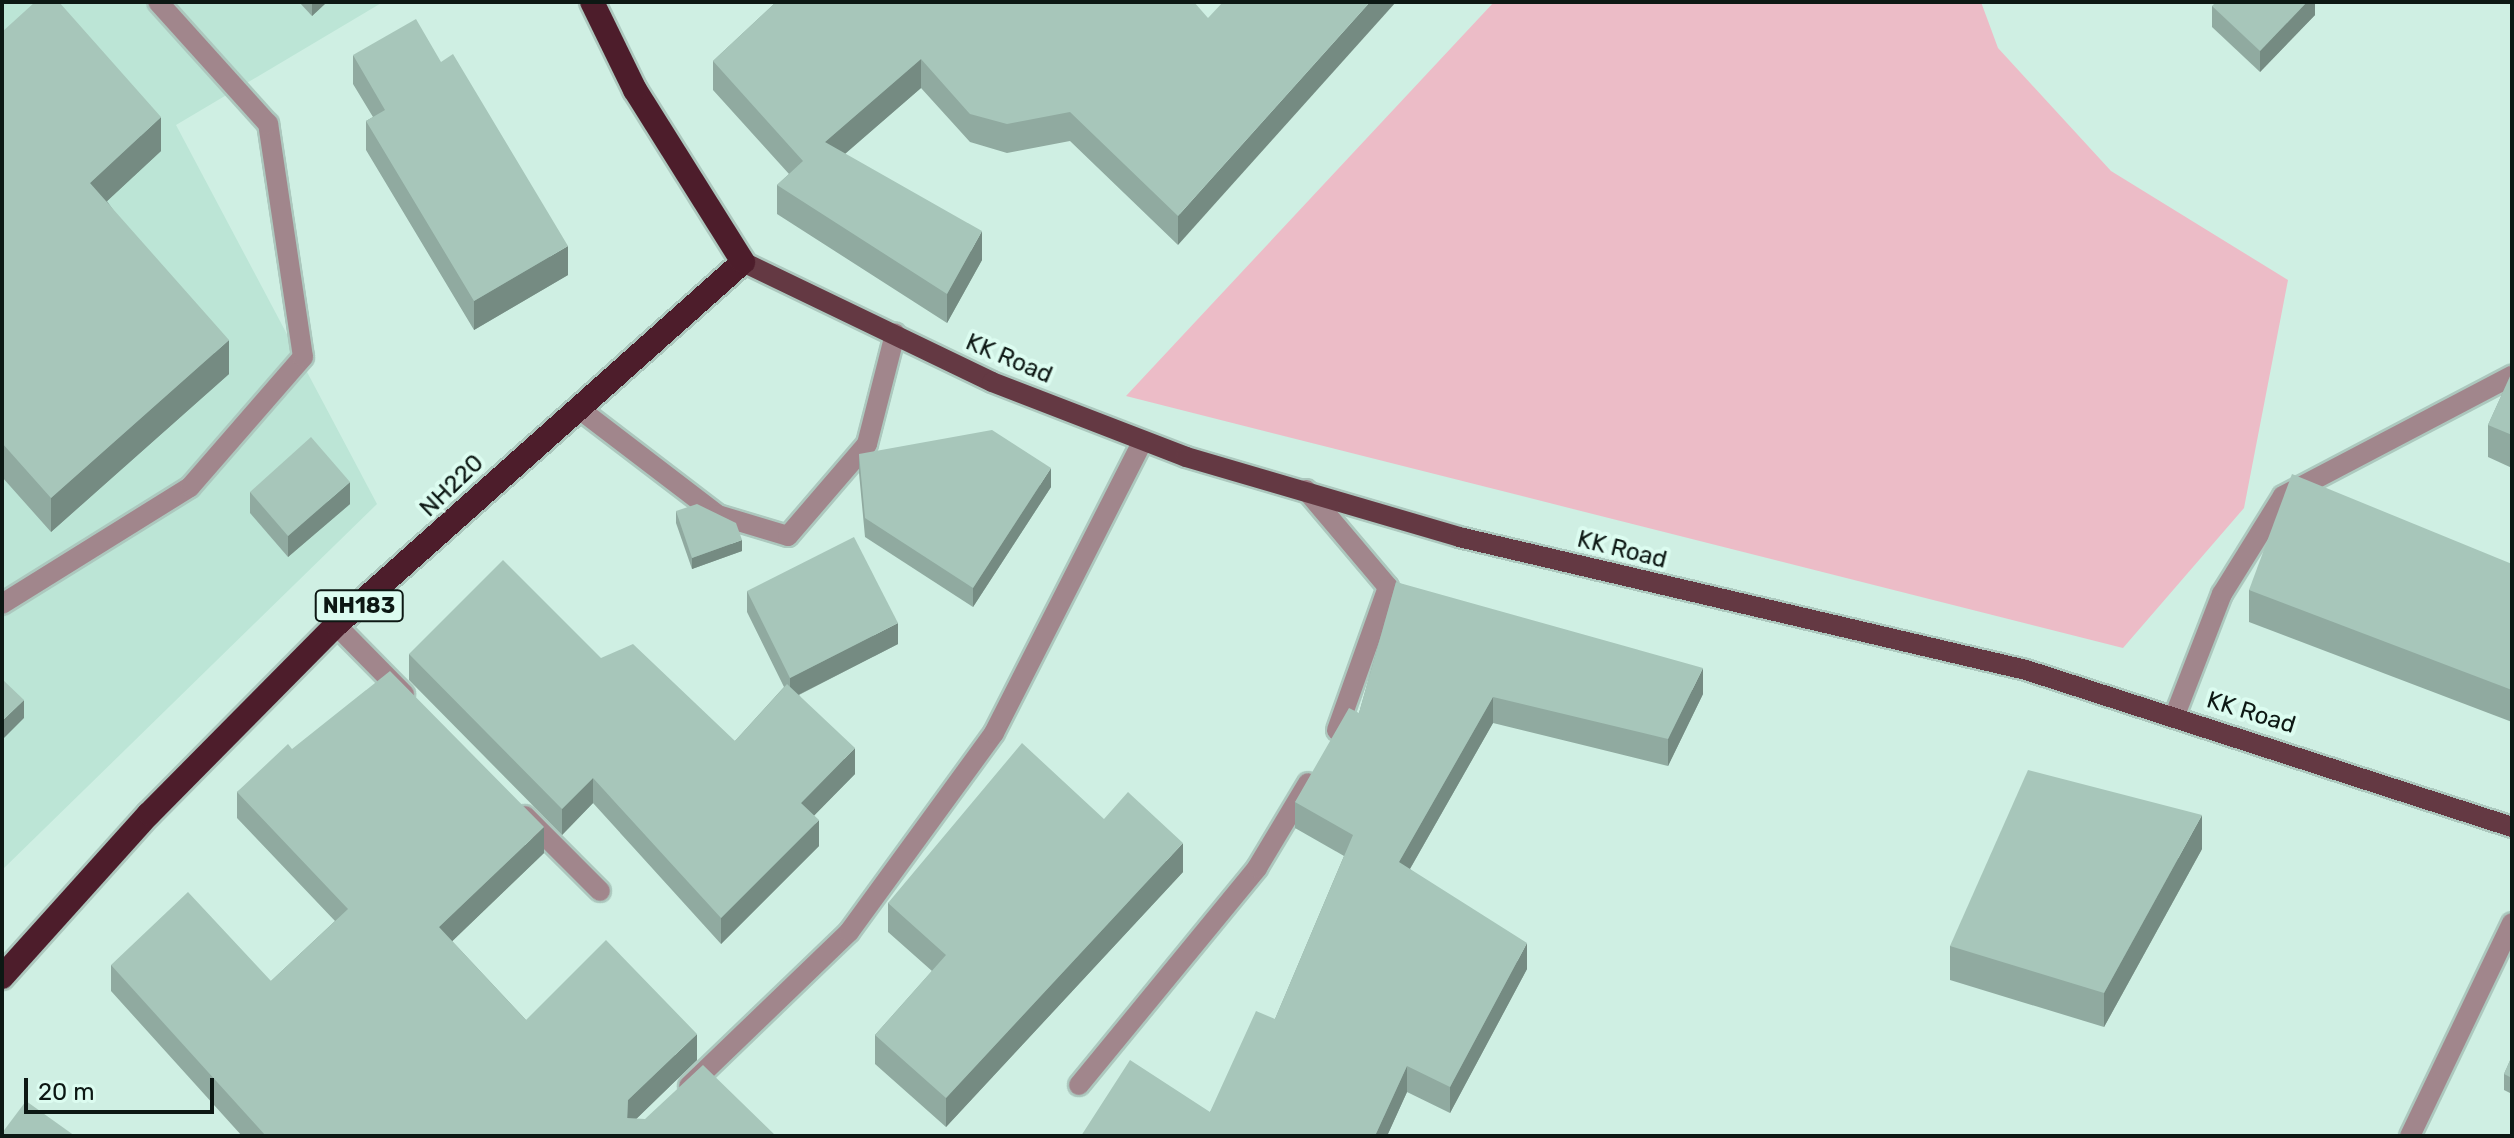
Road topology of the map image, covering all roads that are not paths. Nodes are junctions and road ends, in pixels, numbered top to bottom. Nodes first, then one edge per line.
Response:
1 (158, 2) edge
2 (592, 2) edge
3 (743, 262) junction
4 (895, 334) junction
5 (2512, 376) edge
6 (578, 408) junction
7 (1143, 441) junction
8 (1306, 490) junction
9 (2, 604) edge
10 (336, 625) junction
11 (424, 714) edge
12 (2175, 715) junction
13 (512, 802) edge
14 (2512, 827) edge
15 (600, 891) dead end
16 (2512, 923) edge
17 (2, 977) edge
18 (1079, 1085) dead end
19 (671, 1104) edge
20 (2410, 1136) edge

1 - 9 street
2 - 3 highway
3 - 4 main road, KK Road
3 - 6 highway, NH220 / NH183
4 - 6 street
4 - 7 main road, KK Road
5 - 12 street
6 - 10 highway, NH220 / NH183
7 - 8 main road, KK Road
7 - 19 street
8 - 12 main road, KK Road
8 - 18 street
10 - 11 street
10 - 17 highway, NH220 / NH183
12 - 14 main road, KK Road
13 - 15 street
16 - 20 street

